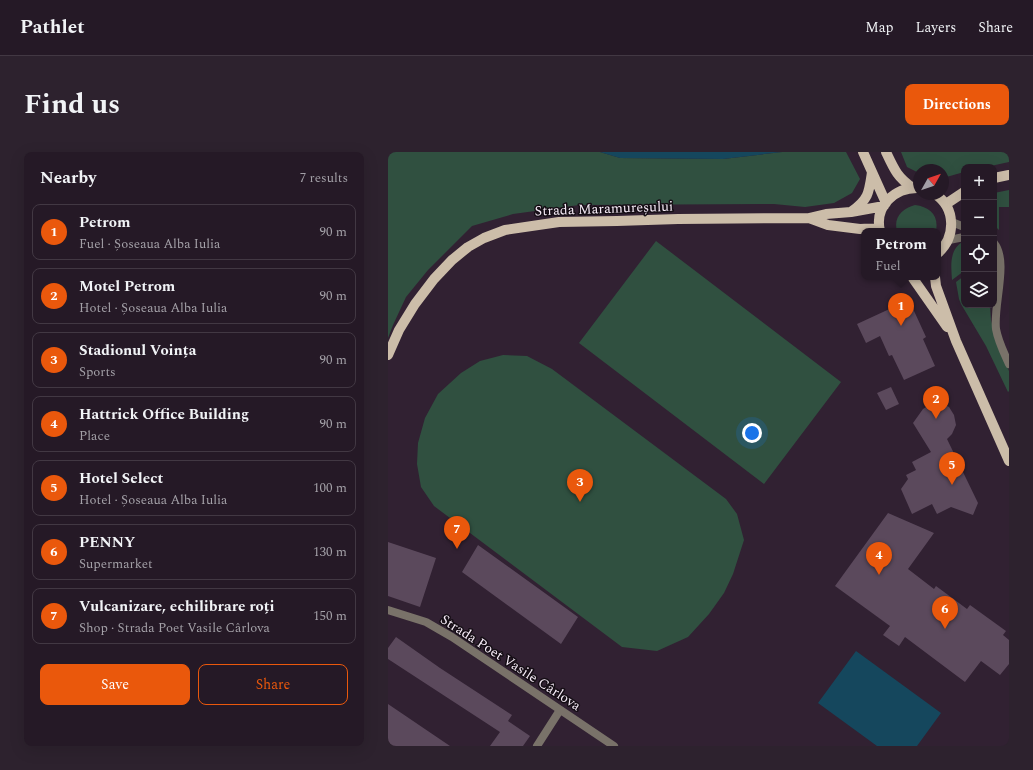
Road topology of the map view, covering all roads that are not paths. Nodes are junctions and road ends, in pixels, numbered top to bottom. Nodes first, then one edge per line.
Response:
1 (863, 152) edge
2 (886, 152) edge
3 (872, 172) junction
4 (1009, 175) edge
5 (997, 177) edge
6 (913, 186) edge
7 (913, 188) edge
8 (961, 194) edge
9 (943, 200) edge
10 (946, 204) junction
11 (885, 205) junction
12 (851, 212) junction
13 (809, 218) junction
14 (952, 222) junction
15 (961, 226) edge
16 (879, 228) edge
17 (861, 229) edge
18 (961, 238) edge
19 (948, 240) junction
20 (997, 247) edge
21 (941, 250) edge
22 (997, 266) edge
23 (1000, 274) junction
24 (914, 280) edge
25 (935, 280) edge
26 (956, 341) junction
27 (388, 355) edge
28 (1009, 364) edge
29 (1009, 461) edge
30 (388, 610) edge
31 (560, 710) junction
32 (537, 746) edge
33 (614, 746) edge

1 - 3 main road
2 - 6 main road
3 - 11 main road
3 - 12 main road
4 - 5 main road
7 - 11 main road
8 - 10 main road
9 - 10 main road
10 - 14 main road
11 - 12 main road, Strada Maramureșului
11 - 16 main road
12 - 13 main road, Strada Maramureșului
13 - 17 main road, Strada Maramureșului
13 - 27 main road, Strada Maramureșului
14 - 15 street
14 - 19 main road
18 - 19 street
19 - 21 main road
20 - 23 street
22 - 23 street
23 - 28 street
24 - 26 main road
25 - 26 main road
26 - 29 main road
30 - 31 street, Strada Poet Vasile Cârlova
31 - 32 street
31 - 33 street, Strada Poet Vasile Cârlova

